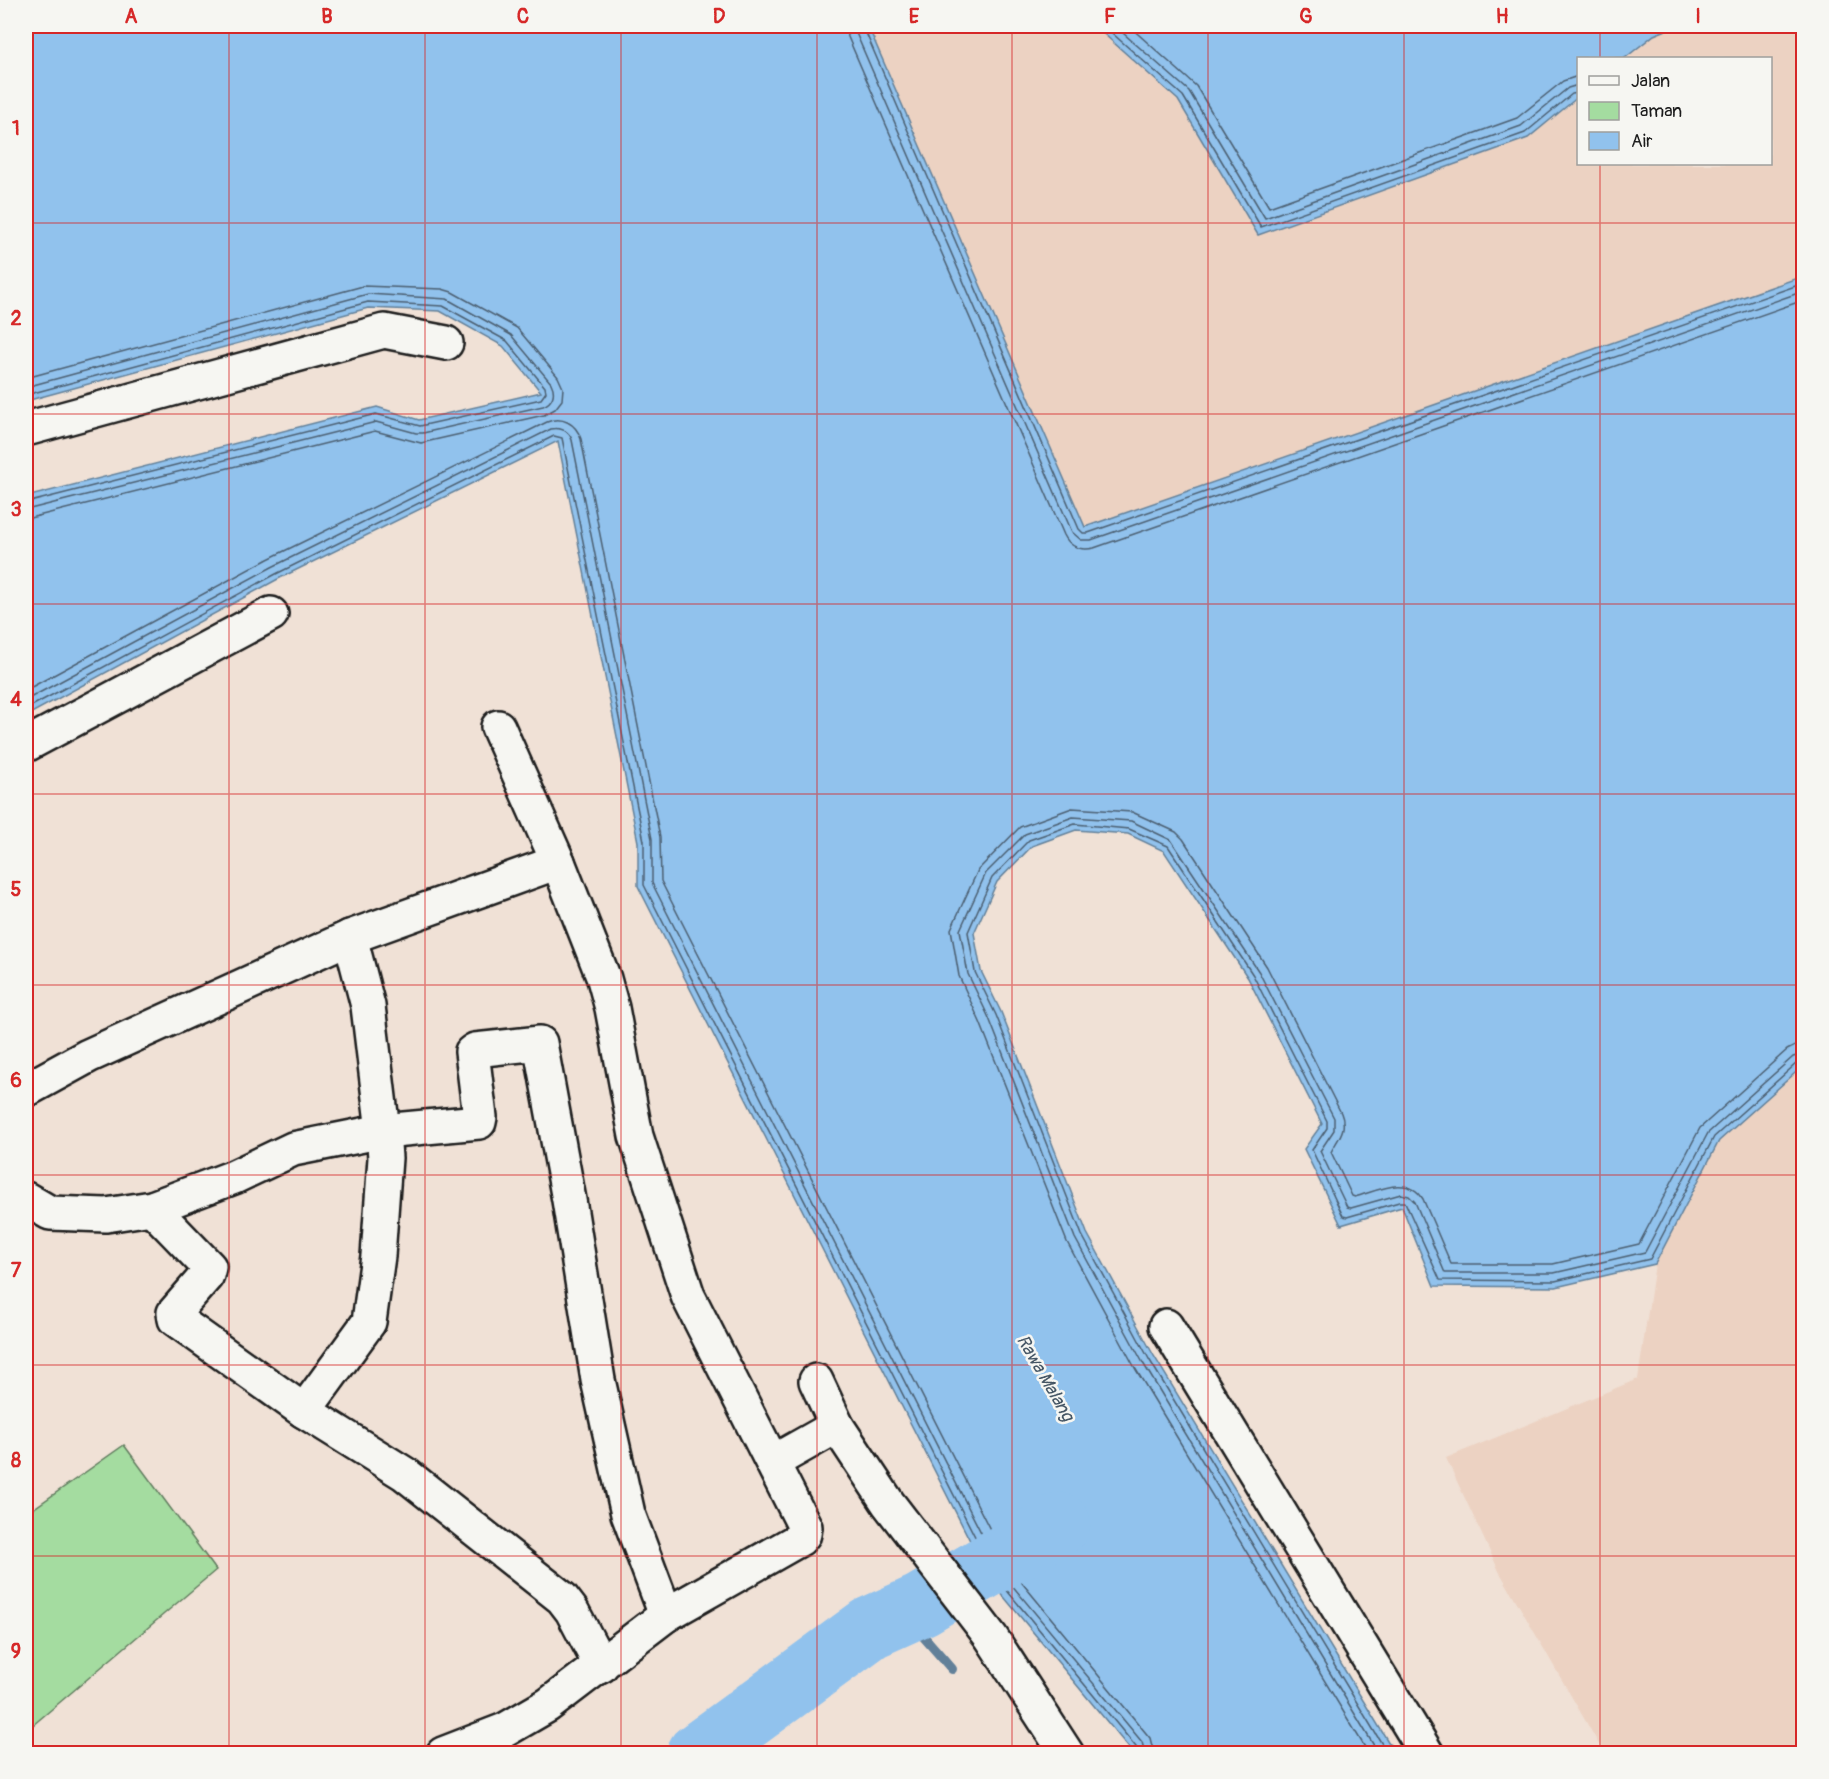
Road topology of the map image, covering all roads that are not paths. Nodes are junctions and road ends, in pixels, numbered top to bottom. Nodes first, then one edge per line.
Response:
1 (446, 343) dead end
2 (26, 429) edge
3 (271, 614) dead end
4 (498, 727) dead end
5 (26, 745) edge
6 (558, 862) junction
7 (350, 937) junction
8 (26, 1090) edge
9 (383, 1131) junction
10 (26, 1199) edge
11 (152, 1208) junction
12 (1166, 1326) dead end
13 (816, 1382) dead end
14 (304, 1412) junction
15 (837, 1426) junction
16 (773, 1462) junction
17 (666, 1615) junction
18 (601, 1666) junction
19 (443, 1754) edge
20 (1067, 1754) edge
21 (1427, 1754) edge

1 - 2 street
3 - 5 street
4 - 6 street
6 - 7 street
6 - 16 street
7 - 8 street
7 - 9 street
9 - 11 street
9 - 14 street
9 - 17 street
10 - 11 street
11 - 14 street
12 - 21 street
13 - 15 street
14 - 18 street
15 - 16 street
15 - 20 street
16 - 17 street
17 - 18 street
18 - 19 street

